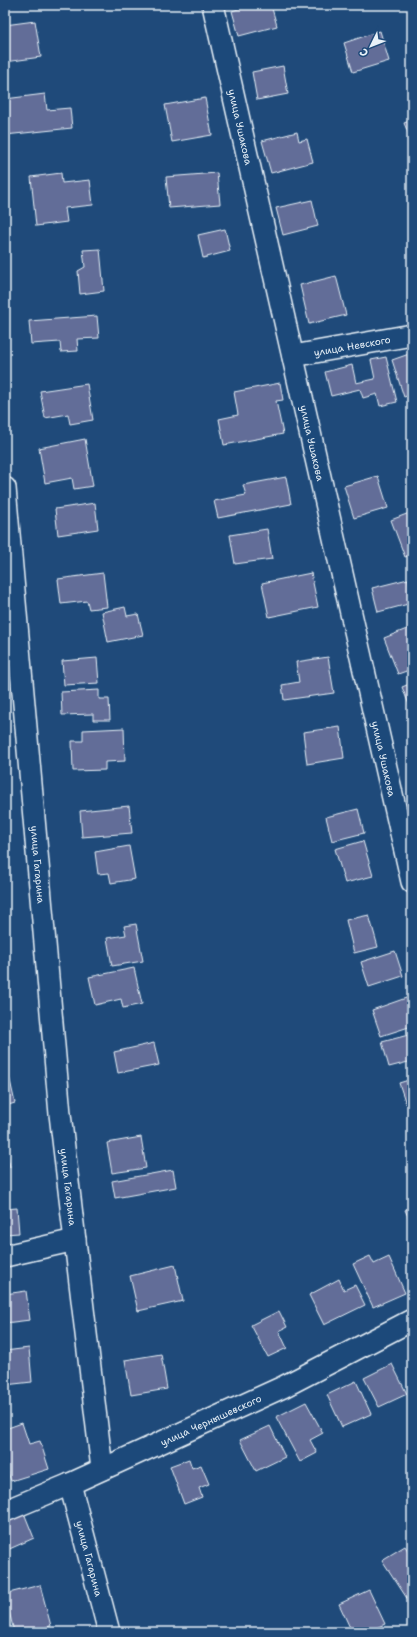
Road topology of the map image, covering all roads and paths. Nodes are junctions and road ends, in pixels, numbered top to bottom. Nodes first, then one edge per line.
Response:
1 (213, 5) edge
2 (412, 335) edge
3 (293, 356) junction
4 (5, 488) edge
5 (406, 827) edge
6 (412, 882) edge
7 (75, 1240) junction
8 (5, 1256) edge
9 (412, 1320) edge
10 (102, 1470) junction
11 (70, 1484) junction
12 (5, 1511) edge
13 (109, 1632) edge

1 - 3 street, улица Ушакова
2 - 3 street, улица Невского
3 - 5 street, улица Ушакова
4 - 7 street, улица Гагарина
5 - 6 street, улица Ушакова
7 - 8 street, улица Гагарина
7 - 10 street, улица Гагарина
9 - 10 street, улица Чернышевского
10 - 11 street, улица Чернышевского
11 - 12 street, улица Чернышевского
11 - 13 street, улица Гагарина

